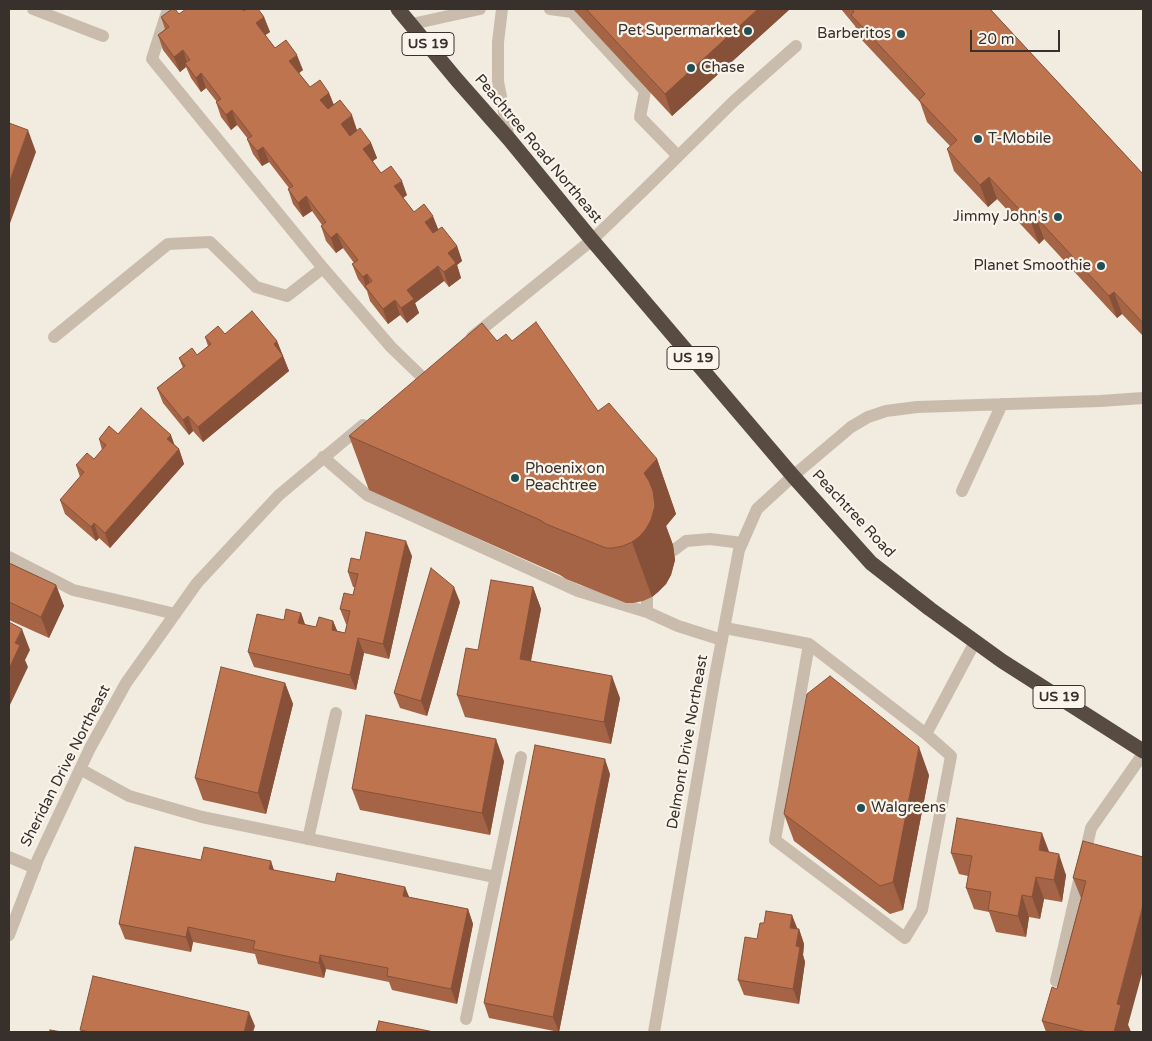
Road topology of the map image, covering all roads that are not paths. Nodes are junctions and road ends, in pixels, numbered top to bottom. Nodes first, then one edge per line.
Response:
1 (33, 9) edge
2 (168, 9) edge
3 (398, 9) edge
4 (480, 9) edge
5 (502, 9) edge
6 (543, 9) edge
7 (551, 14) edge
8 (412, 24) junction
9 (103, 36) dead end
10 (796, 46) dead end
11 (509, 139) junction
12 (678, 156) junction
13 (592, 240) junction
14 (324, 268) junction
15 (54, 337) dead end
16 (460, 347) edge
17 (422, 377) edge
18 (1143, 398) edge
19 (1002, 404) junction
20 (371, 418) edge
21 (323, 458) junction
22 (793, 476) junction
23 (962, 491) dead end
24 (742, 543) junction
25 (674, 550) dead end
26 (9, 557) edge
27 (647, 599) dead end
28 (646, 612) junction
29 (175, 614) junction
30 (723, 634) junction
31 (975, 642) junction
32 (809, 644) junction
33 (336, 713) dead end
34 (926, 734) junction
35 (1143, 753) edge
36 (521, 757) dead end
37 (80, 769) junction
38 (308, 839) junction
39 (9, 857) edge
40 (35, 868) junction
41 (495, 877) junction
42 (9, 935) edge
43 (1056, 981) dead end
44 (466, 1018) dead end
45 (654, 1032) edge

1 - 9 street
2 - 14 street
3 - 8 highway, US 19
4 - 8 street
5 - 11 street
6 - 7 street
7 - 12 street
8 - 11 highway, Peachtree Road Northeast / US 19
10 - 12 street
11 - 13 highway, Peachtree Road Northeast / US 19
12 - 13 street
13 - 16 street
13 - 22 highway, Peachtree Road / US 19
14 - 15 street
14 - 17 street
18 - 19 street, Delmont Drive Northeast
19 - 22 street, Delmont Drive Northeast
19 - 23 street
20 - 21 street, Sheridan Drive Northeast
21 - 28 street
21 - 29 street, Sheridan Drive Northeast
22 - 24 street, Delmont Drive Northeast
22 - 31 highway, Peachtree Road / US 19
24 - 25 street
24 - 30 street, Delmont Drive Northeast
26 - 29 street
27 - 28 street
28 - 30 street
29 - 37 street, Sheridan Drive Northeast
30 - 32 street
30 - 45 street, Delmont Drive Northeast
31 - 34 street
31 - 35 highway, Peachtree Road / US 19
32 - 34 street
32 - 34 street
33 - 38 street
35 - 43 street
36 - 41 street
37 - 38 street
37 - 40 street, Sheridan Drive Northeast
38 - 41 street
39 - 40 street
40 - 42 street, Sheridan Drive Northeast
41 - 44 street

